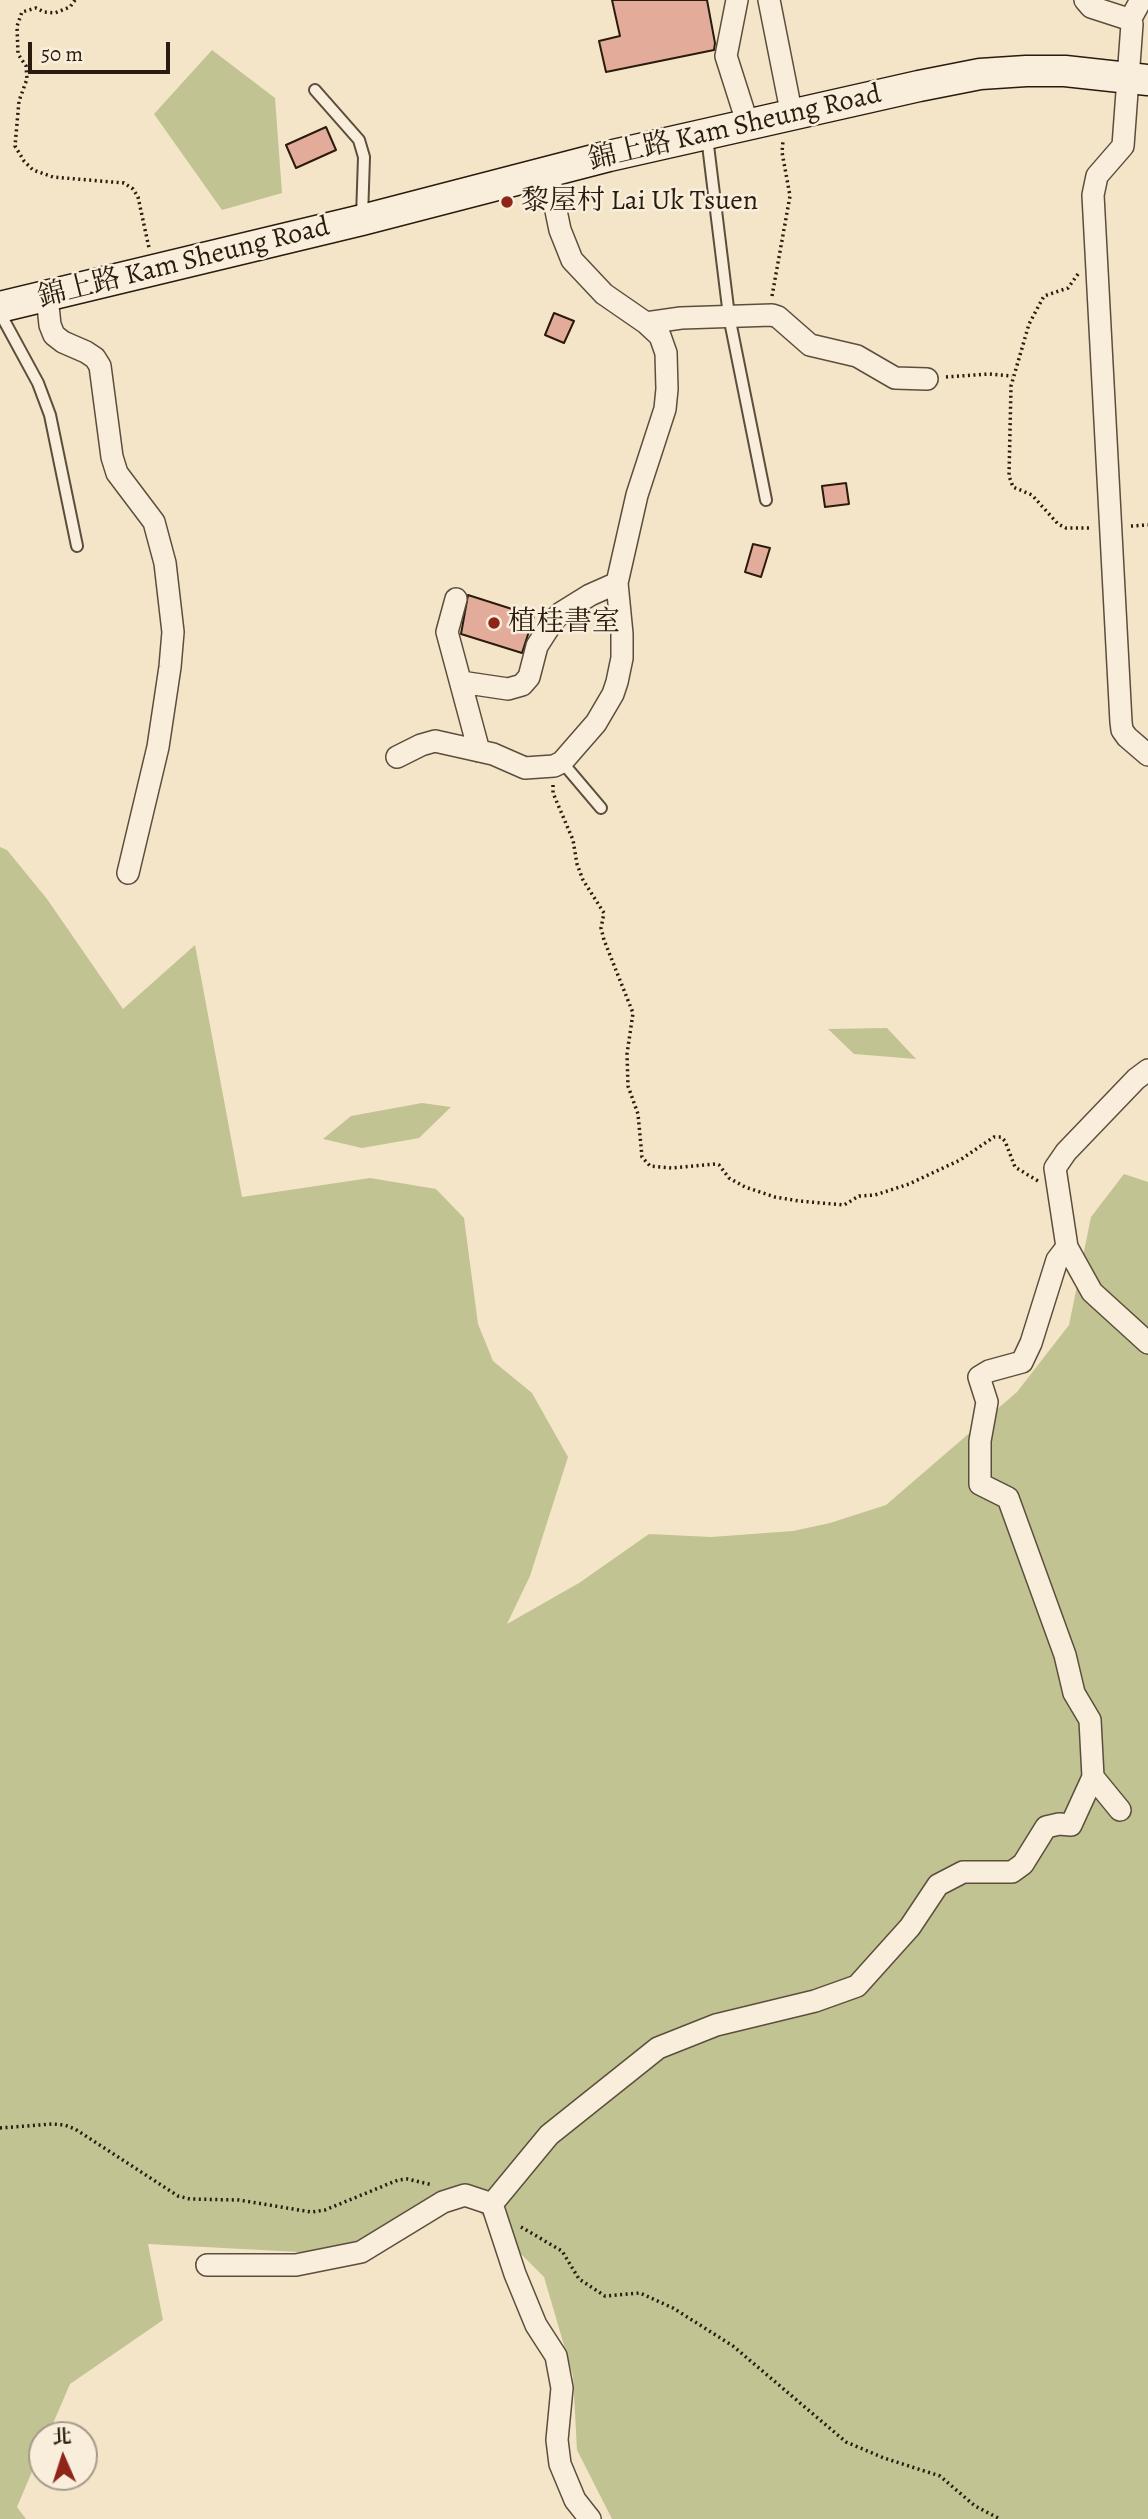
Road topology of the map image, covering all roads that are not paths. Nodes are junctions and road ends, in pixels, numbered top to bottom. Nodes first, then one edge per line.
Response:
1 (737, 0) edge
2 (769, 0) edge
3 (1085, 0) edge
4 (1140, 0) edge
5 (1130, 20) junction
6 (1137, 79) edge
7 (315, 90) dead end
8 (788, 117) junction
9 (748, 125) junction
10 (707, 134) junction
11 (548, 172) junction
12 (362, 220) junction
13 (47, 296) junction
14 (0, 307) edge
15 (0, 313) edge
16 (729, 316) junction
17 (646, 323) junction
18 (927, 379) road end
19 (766, 500) dead end
20 (77, 547) dead end
21 (617, 583) junction
22 (456, 599) dead end
23 (461, 682) junction
24 (479, 751) junction
25 (1148, 755) edge
26 (397, 757) dead end
27 (564, 763) junction
28 (601, 808) dead end
29 (128, 873) dead end
30 (1148, 1070) edge
31 (1067, 1247) junction
32 (1148, 1343) edge
33 (1093, 1777) junction
34 (1120, 1810) dead end
35 (492, 2204) junction
36 (207, 2265) dead end
37 (590, 2519) edge

1 - 9 street
2 - 8 street
3 - 5 street
4 - 5 street
5 - 6 street
6 - 8 main road, 錦上路 Kam Sheung Road
6 - 25 street
7 - 12 lane
8 - 9 main road, 錦上路 Kam Sheung Road
9 - 10 main road, 錦上路 Kam Sheung Road
10 - 11 main road, 錦上路 Kam Sheung Road
10 - 16 lane
11 - 12 main road, 錦上路 Kam Sheung Road
11 - 17 street
12 - 13 main road, 錦上路 Kam Sheung Road
13 - 14 main road, 錦上路 Kam Sheung Road
13 - 29 street
15 - 20 lane
16 - 17 street
16 - 18 street
16 - 19 lane
17 - 21 street
21 - 23 street
21 - 27 street
22 - 23 street
23 - 24 street
24 - 26 street
24 - 27 street
27 - 28 lane
30 - 31 street
31 - 32 street
31 - 33 street
33 - 34 street
33 - 35 street
35 - 36 street
35 - 37 street

